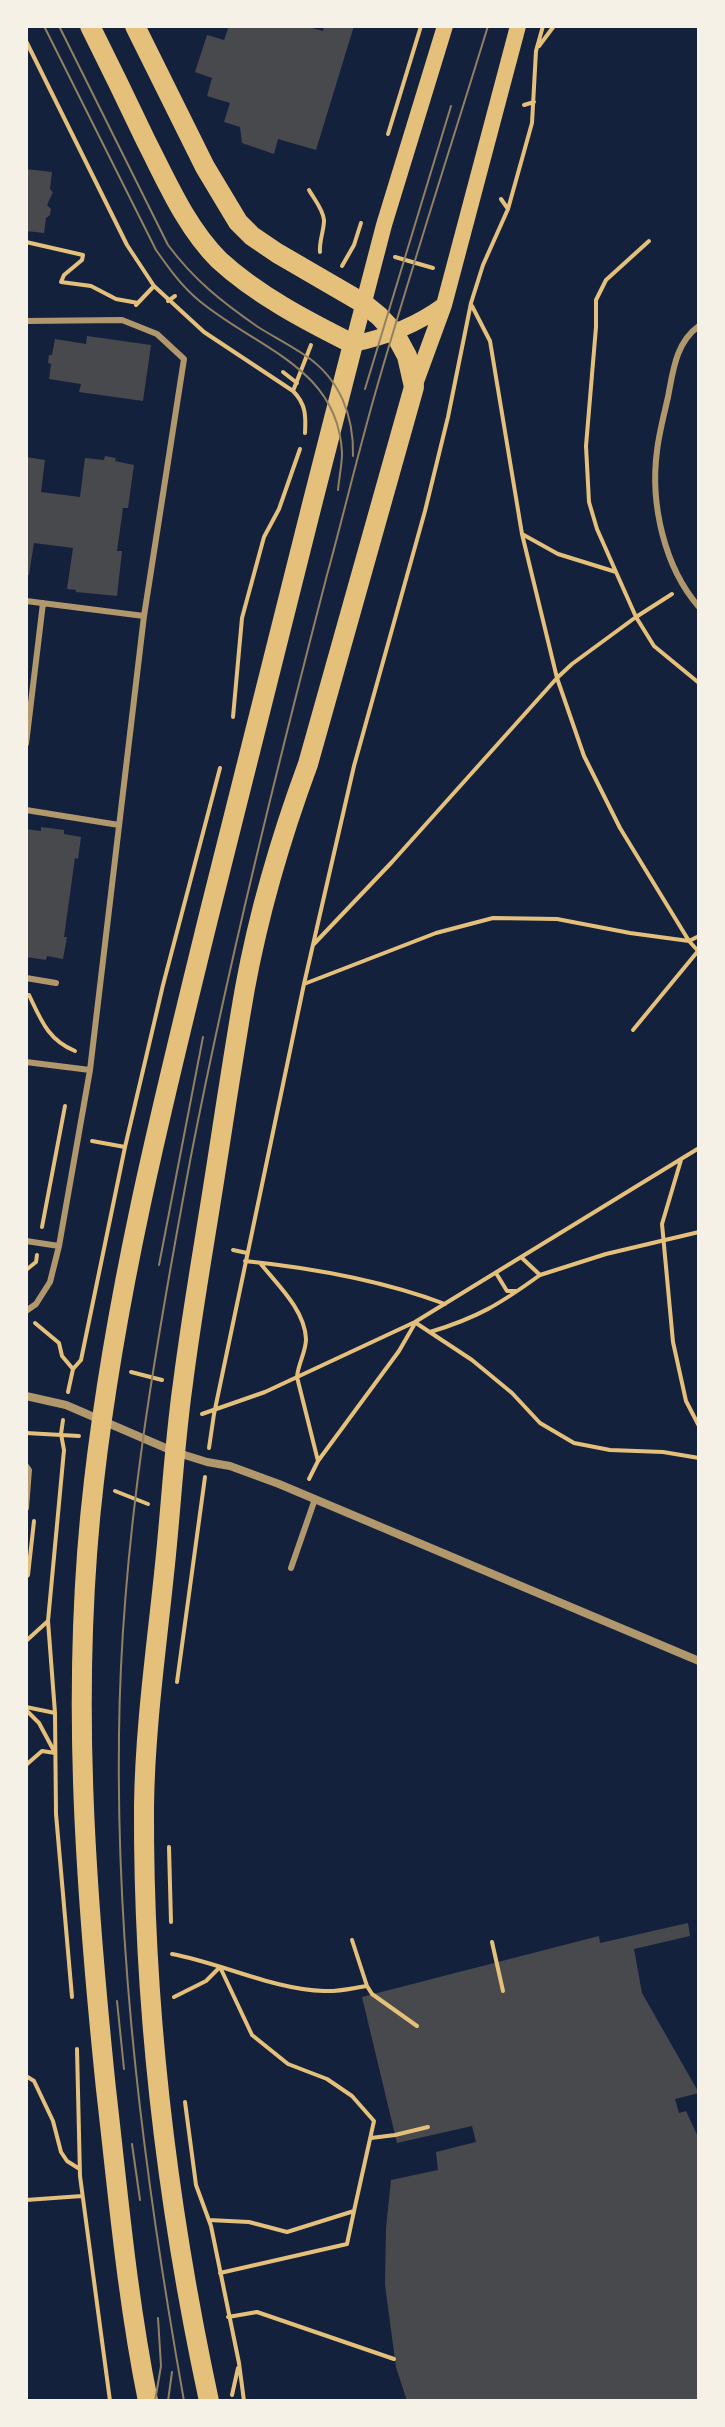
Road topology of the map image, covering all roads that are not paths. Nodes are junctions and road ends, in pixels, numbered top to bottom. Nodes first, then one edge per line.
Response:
1 (90, 26) edge
2 (135, 26) edge
3 (445, 26) edge
4 (518, 26) edge
5 (363, 303) junction
6 (444, 305) junction
7 (26, 321) edge
8 (699, 326) edge
9 (394, 332) junction
10 (353, 344) junction
11 (414, 387) junction
12 (26, 601) edge
13 (43, 603) junction
14 (699, 607) edge
15 (144, 616) junction
16 (26, 744) edge
17 (26, 810) edge
18 (119, 825) junction
19 (26, 978) edge
20 (56, 983) dead end
21 (26, 1062) edge
22 (90, 1070) junction
23 (26, 1241) edge
24 (59, 1246) junction
25 (26, 1314) edge
26 (26, 1396) edge
27 (102, 1419) junction
28 (175, 1452) junction
29 (28, 1467) edge
30 (315, 1499) junction
31 (26, 1508) edge
32 (291, 1568) dead end
33 (699, 1661) edge
34 (199, 2356) junction
35 (143, 2380) junction
36 (135, 2401) edge
37 (148, 2401) edge
38 (193, 2401) edge
39 (209, 2401) edge

1 - 10 main road
2 - 5 main road
3 - 5 main road
4 - 6 main road
5 - 9 main road
5 - 10 main road
6 - 9 main road
6 - 11 main road
7 - 15 lane
8 - 14 lane
9 - 10 main road
9 - 11 main road
10 - 27 main road
11 - 28 main road
12 - 13 lane
13 - 15 lane
13 - 16 lane
15 - 18 lane
17 - 18 lane
18 - 22 lane
19 - 20 lane
21 - 22 lane
22 - 24 lane
23 - 24 lane
24 - 25 lane
26 - 27 street
27 - 28 street
27 - 35 main road
28 - 30 street
28 - 34 main road
29 - 31 lane
30 - 32 lane
30 - 33 street
34 - 38 main road
34 - 39 main road
35 - 36 main road
35 - 37 main road

